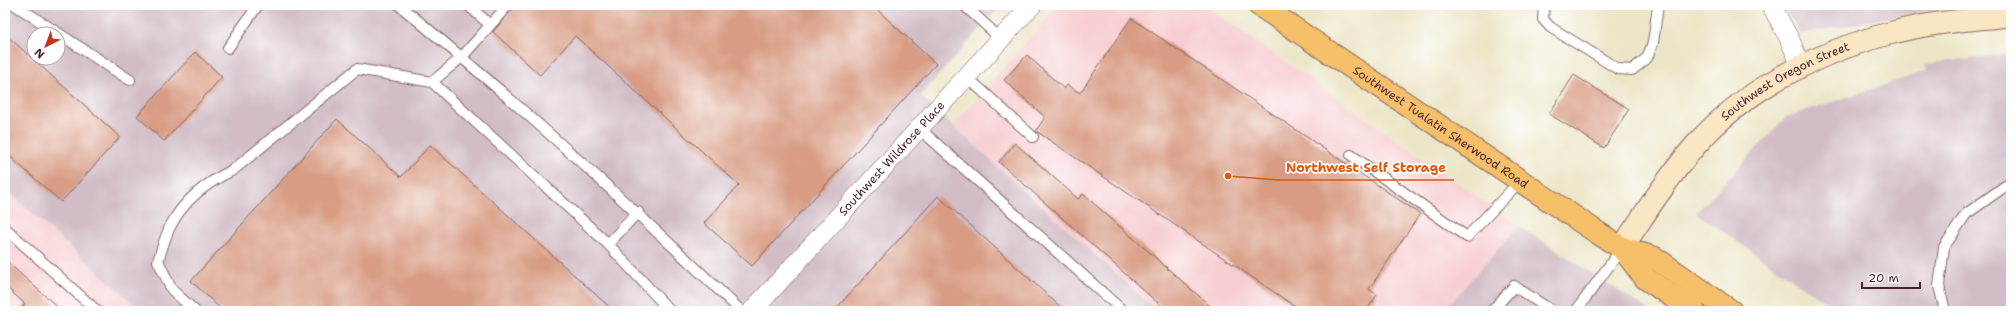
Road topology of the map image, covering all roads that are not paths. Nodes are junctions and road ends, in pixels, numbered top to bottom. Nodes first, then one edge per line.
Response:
1 (15, 5) edge
2 (258, 5) edge
3 (399, 5) edge
4 (468, 5) edge
5 (508, 5) edge
6 (964, 5) edge
7 (1032, 5) edge
8 (1259, 5) edge
9 (1544, 5) edge
10 (1658, 5) edge
11 (1771, 5) edge
12 (2011, 15) edge
13 (490, 25) junction
14 (1001, 39) junction
15 (228, 48) dead end
16 (462, 56) junction
17 (1801, 66) junction
18 (967, 77) junction
19 (130, 80) dead end
20 (432, 82) junction
21 (920, 129) junction
22 (1033, 137) dead end
23 (1352, 155) dead end
24 (1520, 181) junction
25 (2011, 182) edge
26 (638, 212) junction
27 (5, 228) edge
28 (608, 244) junction
29 (1622, 248) junction
30 (97, 311) edge
31 (195, 311) edge
32 (670, 311) edge
33 (740, 311) edge
34 (752, 311) edge
35 (1123, 311) edge
36 (1492, 311) edge
37 (1552, 311) edge
38 (1576, 311) edge
39 (1694, 311) edge
40 (1731, 311) edge
41 (1945, 311) edge

1 - 19 lane
2 - 15 lane
3 - 16 lane
4 - 13 lane
5 - 13 lane
6 - 14 lane
7 - 14 street, Southwest Wildrose Place
8 - 24 highway, Southwest Tualatin Sherwood Road
9 - 10 lane
11 - 17 street
12 - 17 main road, Southwest Oregon Street
13 - 16 lane
14 - 18 street, Southwest Wildrose Place
16 - 20 lane
16 - 26 lane
17 - 29 main road, Southwest Oregon Street
18 - 21 street, Southwest Wildrose Place
18 - 22 lane
20 - 28 lane
20 - 31 lane
21 - 34 street, Southwest Wildrose Place
21 - 35 lane
23 - 24 lane
24 - 29 highway, Southwest Tualatin Sherwood Road
25 - 41 lane
26 - 28 lane
26 - 33 lane
27 - 30 lane
28 - 32 lane
29 - 38 lane
29 - 39 highway, Southwest Tualatin Sherwood Road
29 - 40 highway, Southwest Tualatin Sherwood Road
36 - 37 lane

